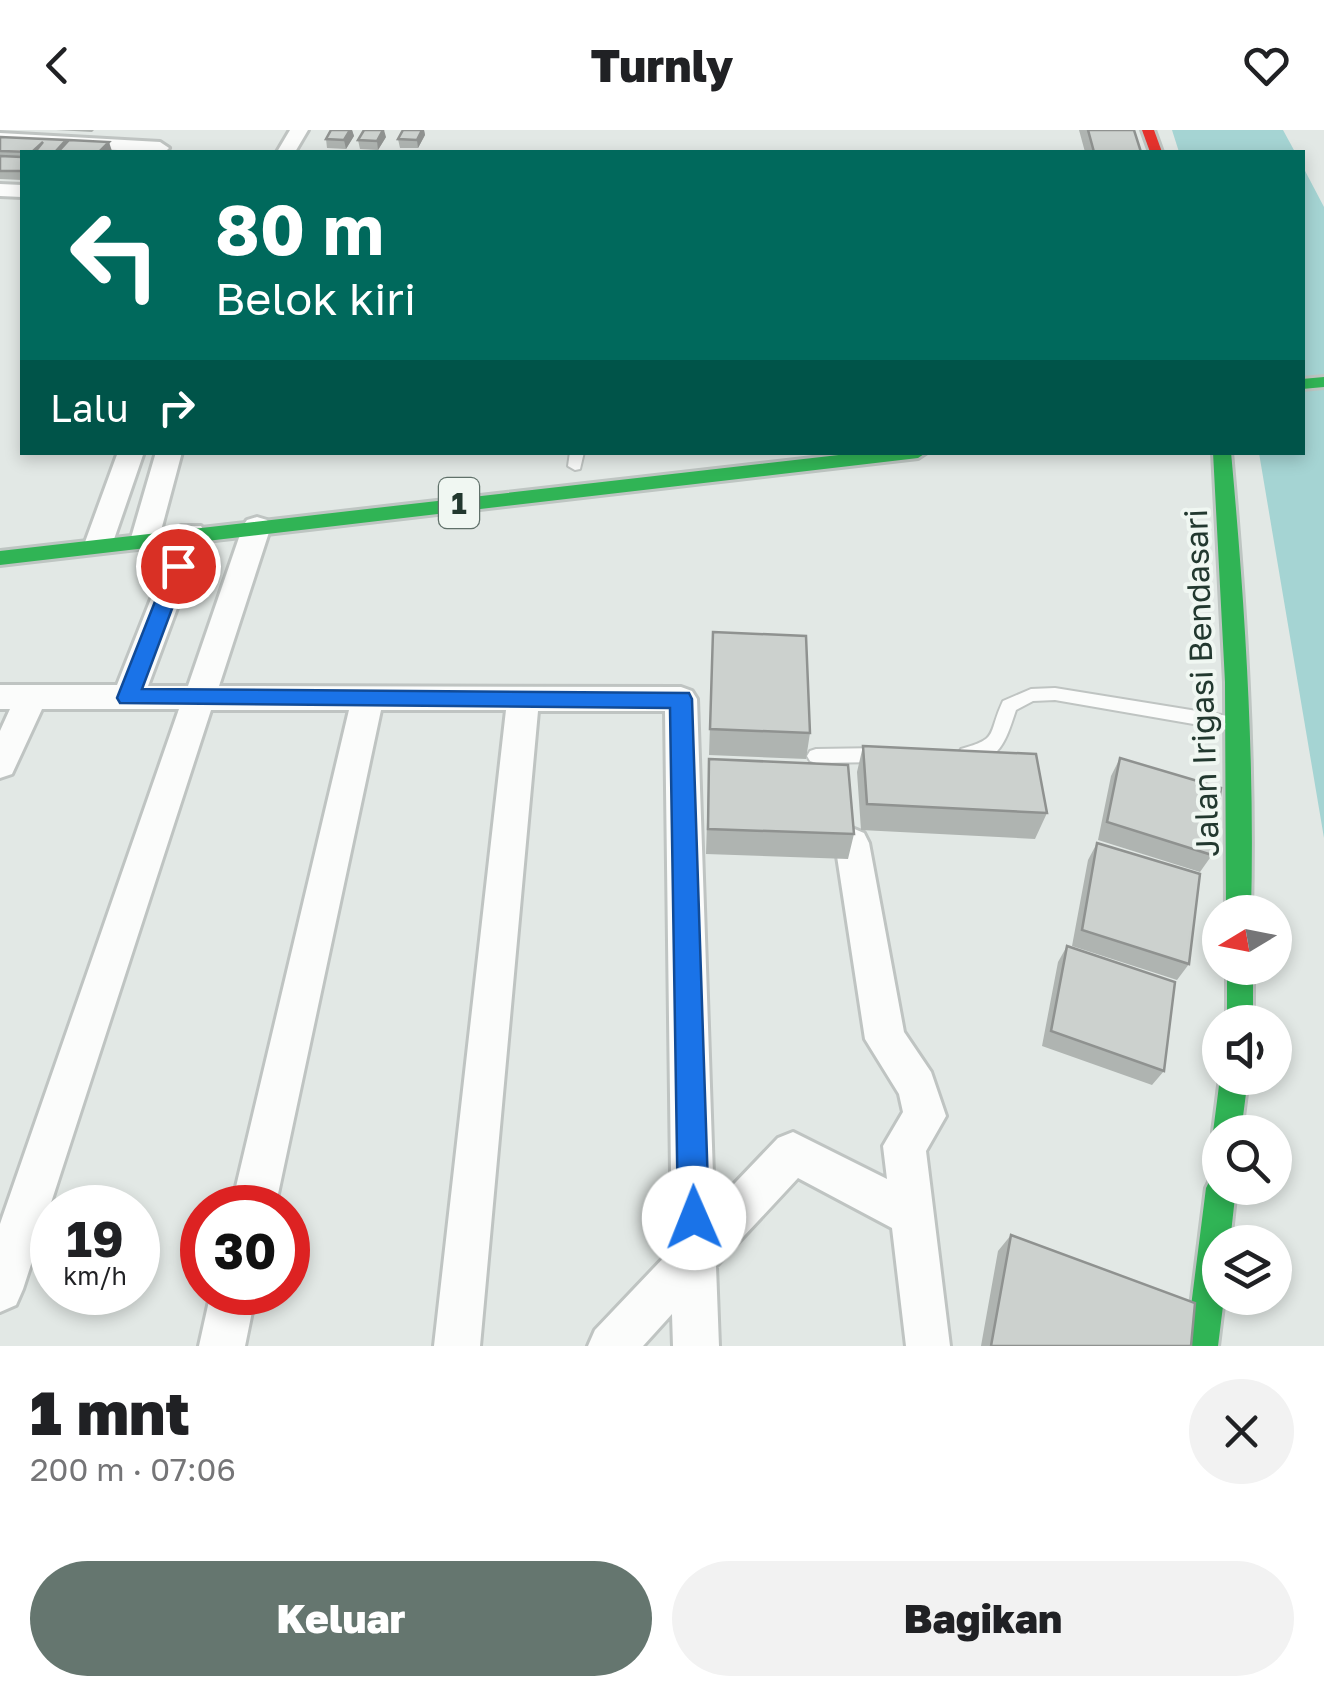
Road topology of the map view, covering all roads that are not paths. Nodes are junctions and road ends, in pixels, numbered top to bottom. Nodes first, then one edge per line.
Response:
1 (174, 130) edge
2 (0, 139) edge
3 (159, 150) edge
4 (130, 455) edge
5 (170, 455) edge
6 (891, 455) edge
7 (1222, 455) edge
8 (166, 524) junction
9 (257, 526) junction
10 (97, 530) junction
11 (0, 558) edge
12 (16, 697) edge
13 (128, 698) junction
14 (199, 698) junction
15 (368, 698) junction
16 (523, 698) junction
17 (1239, 724) junction
18 (949, 754) edge
19 (892, 755) edge
20 (816, 756) dead end
21 (0, 765) edge
22 (852, 843) edge
23 (1239, 895) edge
24 (258, 1185) edge
25 (1218, 1205) edge
26 (912, 1216) junction
27 (694, 1258) junction
28 (0, 1289) edge
29 (229, 1315) edge
30 (928, 1342) dead end
31 (222, 1346) edge
32 (457, 1346) edge
33 (611, 1346) edge
34 (696, 1346) edge
35 (1202, 1346) edge

1 - 3 street
2 - 3 street
4 - 10 street
5 - 8 street
6 - 9 main road, 1
7 - 17 main road, Jalan Irigasi Bendasari
8 - 9 main road, 1
8 - 10 main road, 1
8 - 13 street
9 - 14 street
10 - 11 main road, 1
12 - 13 street
12 - 21 street
13 - 14 street
14 - 15 street
14 - 28 street
15 - 16 street
15 - 24 street
16 - 27 street
16 - 32 street
17 - 18 lane
17 - 23 main road, Jalan Irigasi Bendasari
19 - 20 lane
22 - 26 street
25 - 35 main road
26 - 27 street
26 - 30 street
27 - 33 street
27 - 34 street
29 - 31 street

